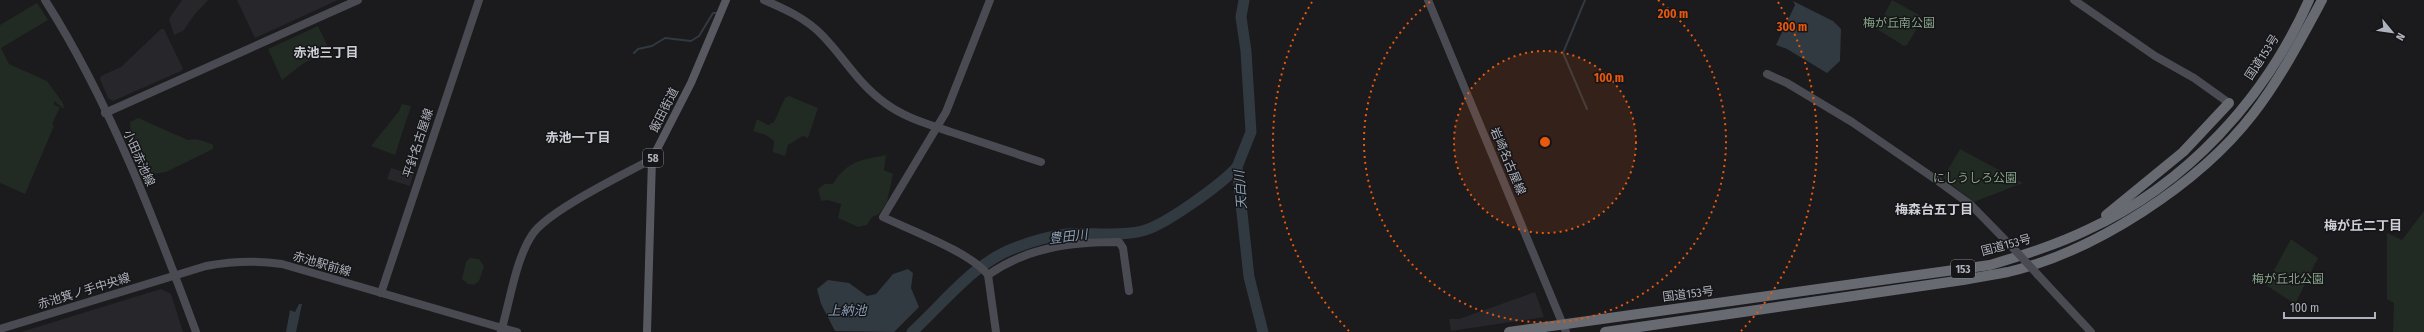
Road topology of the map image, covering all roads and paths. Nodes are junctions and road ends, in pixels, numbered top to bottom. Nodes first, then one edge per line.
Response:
1 (45, 0) edge
2 (358, 0) edge
3 (479, 0) edge
4 (726, 0) edge
5 (764, 0) edge
6 (990, 0) edge
7 (1428, 0) edge
8 (2074, 0) edge
9 (2309, 0) edge
10 (2322, 0) edge
11 (1767, 74) dead end
12 (2229, 103) joint
13 (105, 113) junction
14 (938, 127) junction
15 (652, 159) junction
16 (1041, 162) dead end
17 (2089, 230) junction
18 (984, 270) junction
19 (175, 276) junction
20 (1129, 291) dead end
21 (381, 293) junction
22 (0, 329) edge
23 (1565, 329) edge
24 (501, 330) edge
25 (196, 332) edge
26 (516, 332) edge
27 (647, 332) edge
28 (996, 332) edge
29 (1509, 332) edge
30 (1604, 332) edge
31 (2091, 332) edge

1 - 13 street, 小田赤池線
2 - 13 street
3 - 21 street, 平針名古屋線
4 - 15 main road, 飯田街道 / 58
5 - 14 street
6 - 14 street
7 - 23 street, 岩崎名古屋線
8 - 12 street
9 - 17 highway, 国道153号 / 153
10 - 30 highway, 国道153号 / 153
11 - 31 street, bridge
12 - 17 highway
13 - 19 street, 小田赤池線
14 - 16 street
14 - 18 street
15 - 24 street
15 - 27 main road, 飯田街道 / 58
17 - 23 highway, 国道153号 / 153
18 - 20 street
18 - 28 street
19 - 21 street, 赤池駅前線
19 - 22 street, 赤池箕ノ手中央線
19 - 25 street, 小田赤池線
21 - 24 street, 赤池駅前線
23 - 29 highway, 国道153号 / 153
24 - 26 street, 赤池駅前線

